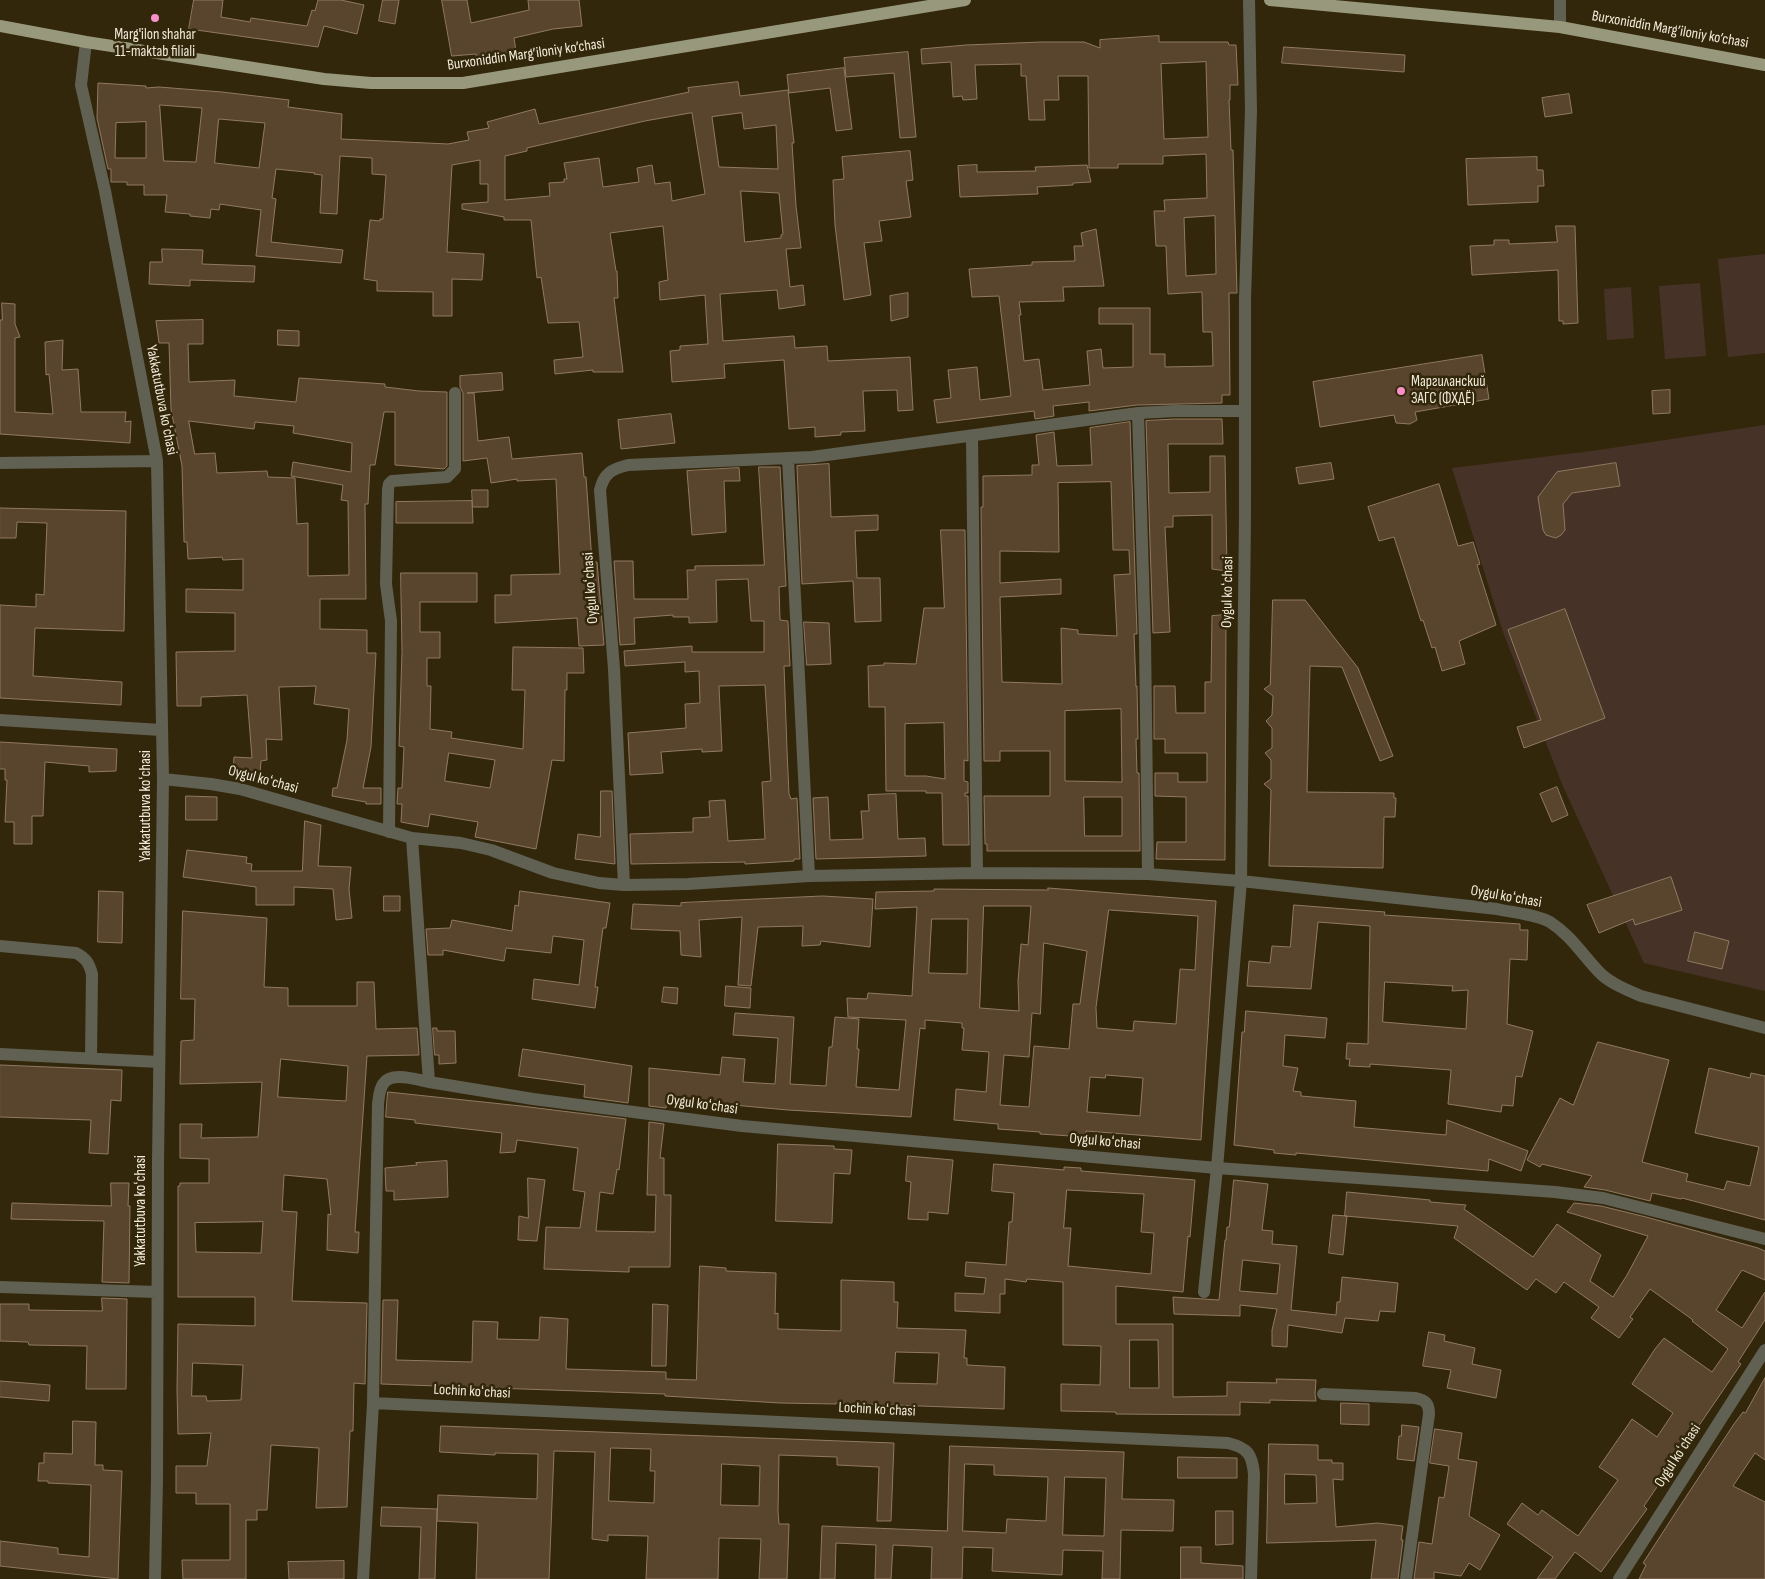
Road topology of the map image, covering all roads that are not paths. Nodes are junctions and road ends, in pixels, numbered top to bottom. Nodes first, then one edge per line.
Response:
1 (966, 0) edge
2 (1249, 0) edge
3 (1270, 0) edge
4 (1560, 0) edge
5 (0, 26) edge
6 (1560, 27) junction
7 (86, 42) junction
8 (1765, 65) edge
9 (455, 393) dead end
10 (1245, 411) junction
11 (1138, 413) junction
12 (972, 436) junction
13 (788, 458) junction
14 (157, 461) junction
15 (0, 463) edge
16 (0, 720) edge
17 (161, 730) junction
18 (163, 779) junction
19 (389, 832) junction
20 (412, 838) junction
21 (977, 873) junction
22 (1148, 874) junction
23 (809, 876) junction
24 (1241, 881) junction
25 (624, 885) junction
26 (0, 946) edge
27 (1765, 1028) edge
28 (0, 1054) edge
29 (91, 1058) junction
30 (159, 1062) junction
31 (429, 1082) junction
32 (1217, 1168) junction
33 (1765, 1239) edge
34 (0, 1287) edge
35 (157, 1292) junction
36 (1204, 1292) dead end
37 (1765, 1350) edge
38 (1323, 1394) dead end
39 (373, 1403) junction
40 (155, 1579) edge
41 (363, 1579) edge
42 (1251, 1579) edge
43 (1406, 1579) edge
44 (1619, 1579) edge

1 - 7 main road, Burxoniddin Marg’iloniy ko’chasi
2 - 10 street
3 - 6 main road, Burxoniddin Marg’iloniy ko’chasi
4 - 6 street
5 - 7 main road, Burxoniddin Marg’iloniy ko’chasi
6 - 8 main road, Burxoniddin Marg’iloniy ko’chasi
7 - 14 street, Yakkatutbuva koʻchasi
9 - 19 street
10 - 11 street, Oygul koʻchasi
10 - 24 street, Oygul koʻchasi
11 - 12 street, Oygul koʻchasi
11 - 22 street
12 - 13 street, Oygul koʻchasi
12 - 21 street
13 - 23 street
13 - 25 street, Oygul koʻchasi
14 - 15 street
14 - 17 street, Yakkatutbuva koʻchasi
16 - 17 street
17 - 18 street, Yakkatutbuva koʻchasi
18 - 19 street, Oygul koʻchasi
18 - 30 street, Yakkatutbuva koʻchasi
19 - 20 street, Oygul koʻchasi
20 - 25 street, Oygul koʻchasi
20 - 31 street
21 - 22 street, Oygul koʻchasi
21 - 23 street, Oygul koʻchasi
22 - 24 street, Oygul koʻchasi
23 - 25 street, Oygul koʻchasi
24 - 27 street, Oygul koʻchasi
24 - 32 street, Oygul koʻchasi
26 - 29 street
28 - 29 street
29 - 30 street
30 - 35 street, Yakkatutbuva koʻchasi
31 - 32 street, Oygul koʻchasi
31 - 39 street
32 - 33 street, Oygul koʻchasi
32 - 36 street
34 - 35 street
35 - 40 street, Yakkatutbuva koʻchasi
37 - 44 street, Oygul koʻchasi
38 - 43 street
39 - 41 street
39 - 42 street, Lochin koʻchasi

